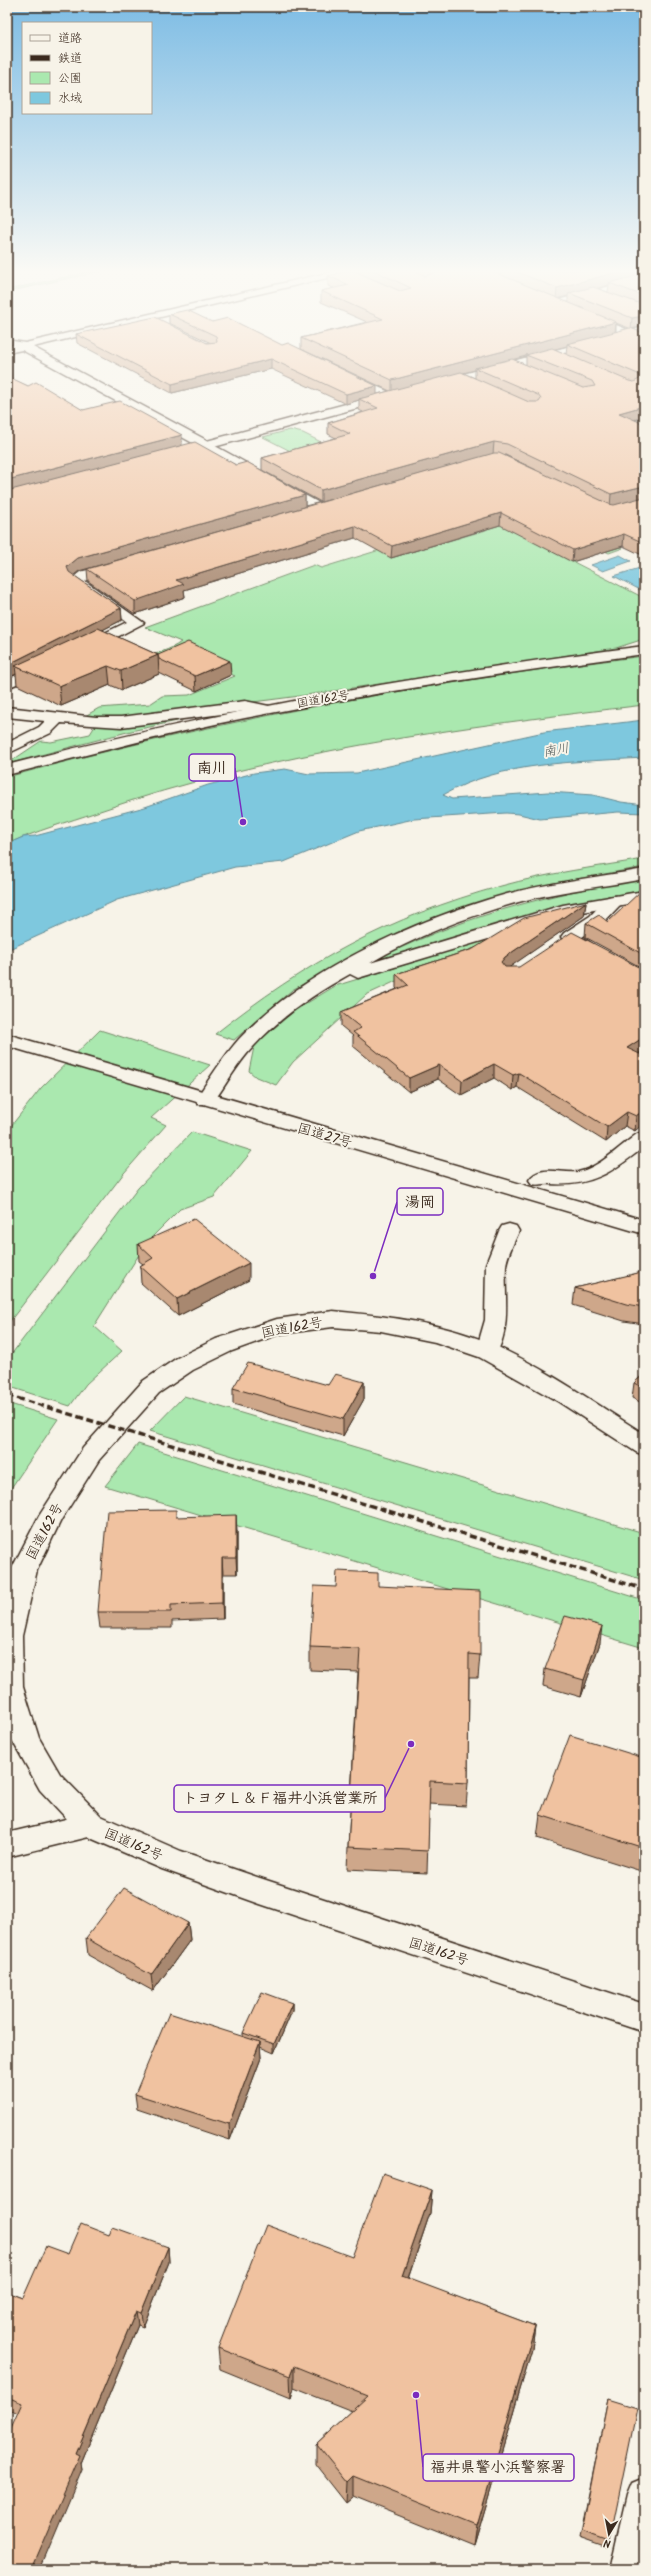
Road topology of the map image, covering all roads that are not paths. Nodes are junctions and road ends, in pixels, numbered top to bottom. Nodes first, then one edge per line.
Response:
1 (105, 390) edge
2 (378, 390) edge
3 (404, 393) edge
4 (390, 396) junction
5 (206, 445) junction
6 (160, 458) edge
7 (334, 504) edge
8 (319, 508) junction
9 (304, 513) edge
10 (130, 562) edge
11 (644, 650) edge
12 (73, 653) edge
13 (52, 663) edge
14 (7, 684) edge
15 (264, 709) junction
16 (7, 712) edge
17 (57, 718) junction
18 (7, 749) edge
19 (7, 770) edge
20 (644, 874) edge
21 (644, 896) edge
22 (614, 901) junction
23 (604, 956) edge
24 (330, 979) junction
25 (7, 1040) edge
26 (205, 1100) junction
27 (644, 1138) edge
28 (539, 1180) dead end
29 (644, 1227) edge
30 (508, 1231) dead end
31 (487, 1351) junction
32 (644, 1446) edge
33 (91, 1825) junction
34 (7, 1845) edge
35 (644, 2018) edge
36 (644, 2495) edge
37 (628, 2569) edge

1 - 5 main road
2 - 4 lane
3 - 4 main road
4 - 5 main road
5 - 6 main road
5 - 8 lane
7 - 8 lane
8 - 9 lane
10 - 12 lane
11 - 15 main road, 国道162号
13 - 14 lane
15 - 17 main road
15 - 19 main road, 国道162号
16 - 17 main road
17 - 18 main road
20 - 24 main road
21 - 22 main road
22 - 23 lane
22 - 24 main road
24 - 26 main road
25 - 26 main road, 国道27号
26 - 29 main road, 国道27号
27 - 28 lane
30 - 31 lane
31 - 32 main road, 国道162号
31 - 33 main road, 国道162号
33 - 34 main road
33 - 35 main road, 国道162号
36 - 37 lane

